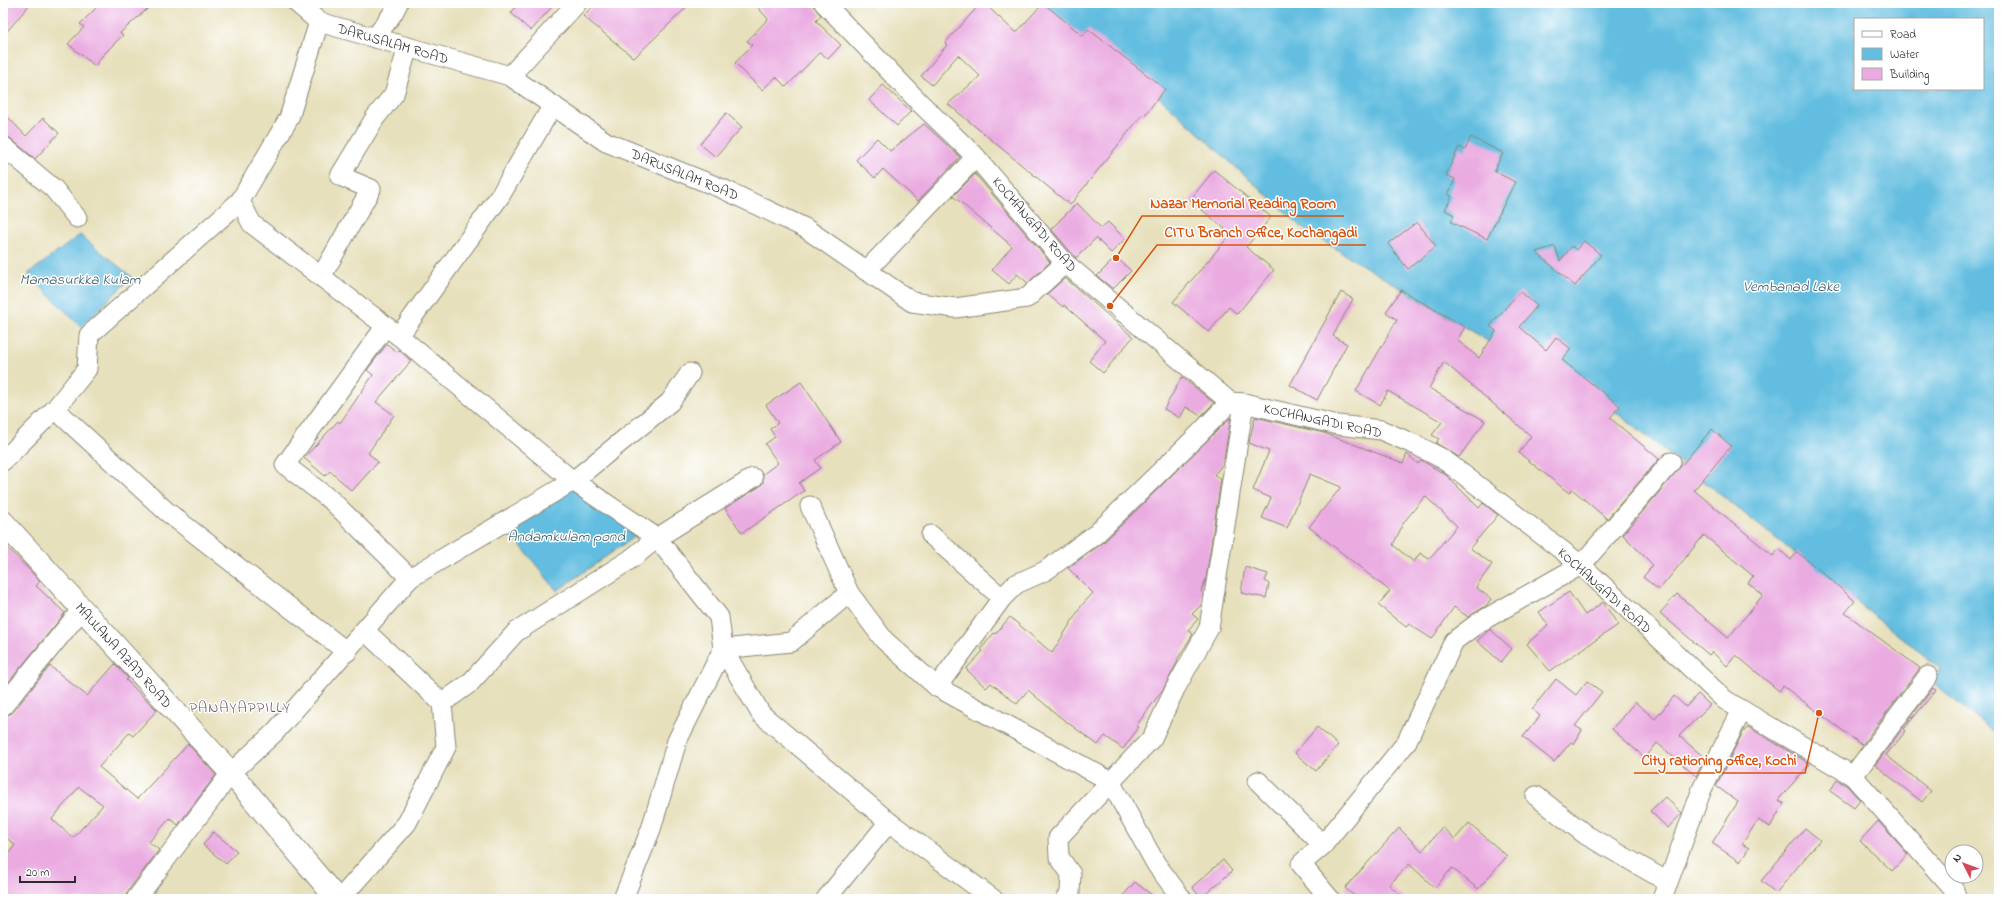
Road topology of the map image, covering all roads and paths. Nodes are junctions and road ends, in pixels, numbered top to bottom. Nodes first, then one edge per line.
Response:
1 (297, 3) edge
2 (398, 3) edge
3 (577, 3) edge
4 (824, 3) edge
5 (319, 22) junction
6 (375, 38) junction
7 (408, 47) junction
8 (510, 76) junction
9 (553, 105) junction
10 (3, 146) edge
11 (976, 157) junction
12 (240, 201) junction
13 (77, 218) dead end
14 (1065, 263) junction
15 (866, 271) junction
16 (321, 277) junction
17 (392, 331) junction
18 (690, 373) dead end
19 (1237, 402) junction
20 (55, 409) junction
21 (3, 461) edge
22 (1671, 462) dead end
23 (753, 478) dead end
24 (573, 481) junction
25 (810, 506) dead end
26 (3, 522) edge
27 (931, 535) dead end
28 (657, 538) junction
29 (1581, 565) junction
30 (410, 578) junction
31 (849, 593) junction
32 (1002, 598) junction
33 (82, 609) junction
34 (365, 631) junction
35 (723, 649) junction
36 (347, 652) junction
37 (1928, 676) dead end
38 (937, 687) junction
39 (442, 703) junction
40 (3, 706) edge
41 (1742, 710) junction
42 (231, 773) junction
43 (1853, 776) junction
44 (1110, 781) junction
45 (1258, 781) dead end
46 (1536, 796) dead end
47 (889, 822) junction
48 (1323, 845) junction
49 (1665, 891) edge
50 (136, 899) edge
51 (338, 899) edge
52 (623, 899) edge
53 (826, 899) edge
54 (994, 899) edge
55 (1066, 899) edge
56 (1182, 899) edge
57 (1330, 899) edge
58 (1957, 899) edge

1 - 5 street, DARUSALAM ROAD
2 - 6 street
3 - 8 street
4 - 11 street, KOCHANGADI ROAD
5 - 6 street, DARUSALAM ROAD
5 - 12 street
6 - 7 street, DARUSALAM ROAD
7 - 8 street, DARUSALAM ROAD
7 - 16 street
8 - 9 street, DARUSALAM ROAD
9 - 15 street, DARUSALAM ROAD
9 - 17 street
10 - 13 street
11 - 14 street, KOCHANGADI ROAD
11 - 15 street
12 - 16 street
12 - 20 street
14 - 15 street, DARUSALAM ROAD
14 - 19 street, KOCHANGADI ROAD
16 - 17 street
17 - 24 street
17 - 30 street
18 - 24 street
19 - 29 street, KOCHANGADI ROAD
19 - 32 street
19 - 44 street
20 - 21 street
20 - 36 street
22 - 29 street
23 - 28 street
24 - 28 street
24 - 30 street
25 - 31 street
26 - 33 main road, MAULANA AZAD ROAD
27 - 32 street
28 - 35 street
28 - 39 street
29 - 41 street, KOCHANGADI ROAD
29 - 48 street
30 - 34 street
31 - 35 street
31 - 38 street
32 - 38 street
33 - 40 street
33 - 42 main road, MAULANA AZAD ROAD
34 - 36 street
34 - 39 street
35 - 47 street
35 - 52 street
36 - 42 street
37 - 43 street
38 - 44 street
39 - 51 street
41 - 43 street, KOCHANGADI ROAD
41 - 49 street
42 - 50 street
42 - 51 main road, MAULANA AZAD ROAD
43 - 58 street, KOCHANGADI ROAD
44 - 55 street
44 - 56 street
45 - 48 street
46 - 49 street
47 - 53 street
47 - 54 street
48 - 57 street

